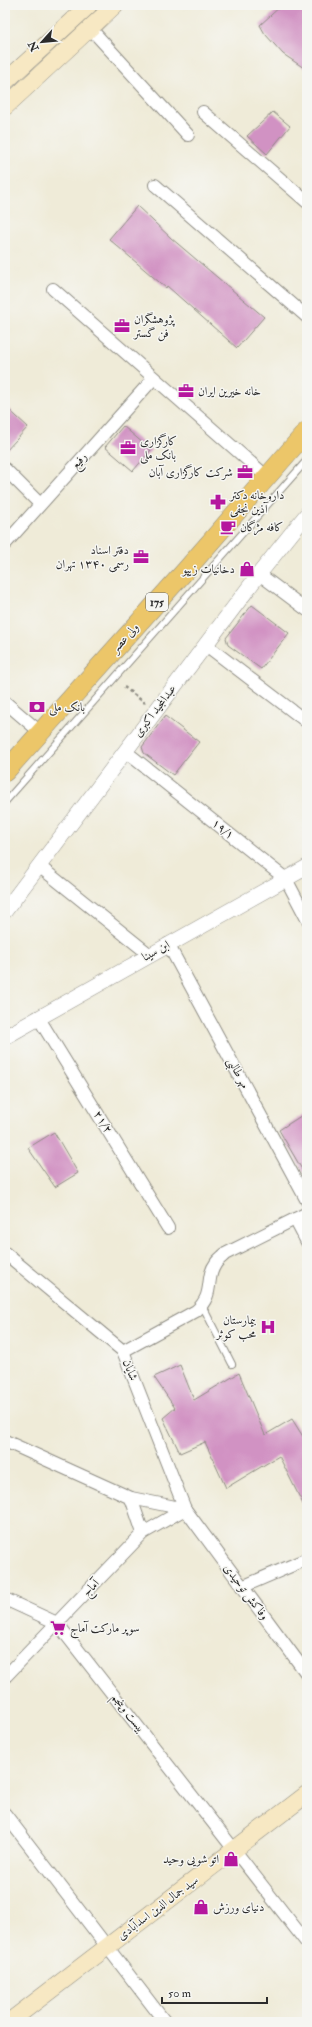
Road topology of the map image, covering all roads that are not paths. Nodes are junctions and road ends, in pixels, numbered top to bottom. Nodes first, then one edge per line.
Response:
1 (115, 5) edge
2 (86, 6) edge
3 (90, 28) junction
4 (6, 82) edge
5 (19, 94) junction
6 (5, 107) edge
7 (203, 112) dead end
8 (188, 135) dead end
9 (155, 185) dead end
10 (307, 202) edge
11 (53, 289) dead end
12 (307, 317) edge
13 (153, 379) junction
14 (307, 431) edge
15 (307, 460) edge
16 (5, 469) edge
17 (267, 477) junction
18 (40, 504) junction
19 (307, 514) edge
20 (6, 543) edge
21 (259, 574) junction
22 (307, 610) edge
23 (206, 645) junction
24 (5, 702) edge
25 (307, 722) edge
26 (40, 732) junction
27 (125, 751) junction
28 (5, 772) edge
29 (5, 802) edge
30 (39, 866) junction
31 (307, 867) edge
32 (286, 879) junction
33 (5, 910) edge
34 (307, 919) edge
35 (168, 944) junction
36 (150, 955) junction
37 (38, 1017) junction
38 (5, 1037) edge
39 (307, 1201) edge
40 (307, 1213) edge
41 (295, 1219) junction
42 (168, 1228) dead end
43 (307, 1242) edge
44 (5, 1253) edge
45 (202, 1305) junction
46 (123, 1351) junction
47 (232, 1364) dead end
48 (5, 1441) edge
49 (131, 1498) junction
50 (185, 1509) junction
51 (143, 1533) junction
52 (307, 1559) edge
53 (242, 1587) junction
54 (5, 1599) edge
55 (57, 1622) junction
56 (307, 1674) edge
57 (5, 1677) edge
58 (307, 1794) edge
59 (5, 1814) edge
60 (234, 1849) junction
61 (307, 1943) edge
62 (107, 1947) junction
63 (9, 2022) edge
64 (165, 2022) edge

1 - 3 main road
2 - 4 main road
3 - 5 main road
3 - 8 street
4 - 5 main road
5 - 6 main road
7 - 10 street
9 - 12 street
11 - 13 street
13 - 17 street
13 - 18 street, رفیع
14 - 17 main road, ولی عصر / 175
15 - 29 lane
16 - 18 street
17 - 26 main road, ولی عصر / 175
18 - 20 street, رفیع
19 - 21 street, عبدالمجید اکبری
21 - 22 street
21 - 23 street, عبدالمجید اکبری
23 - 25 street
23 - 27 street, عبدالمجید اکبری
24 - 26 street
26 - 28 main road, ولی عصر / 175
27 - 30 street, عبدالمجید اکبری
27 - 32 street, ۱۹/۱
30 - 33 street, عبدالمجید اکبری
30 - 36 street
31 - 32 street, ابن سینا
32 - 34 street, ۱۹/۱
32 - 35 street, ابن سینا
35 - 36 street, ابن سینا
35 - 39 street, مهر طالبی
36 - 37 street, ابن سینا
37 - 38 street, ابن سینا
37 - 42 street, ۲۱/۲
40 - 41 street
41 - 43 street
41 - 45 street
44 - 46 street, شایان
45 - 46 street
45 - 47 lane
46 - 50 street, شایان
48 - 49 street
49 - 50 street
49 - 51 street
50 - 51 street, آماج
50 - 53 street, وفاکش توحیدی
51 - 55 street, آماج
52 - 53 street
53 - 56 street, وفاکش توحیدی
54 - 55 street, بیست وپنجم
55 - 57 street, آماج
55 - 60 street, بیست وپنجم
58 - 60 main road, سید جمال الدین اسدآبادی
59 - 62 street
60 - 61 street, بیست وپنجم
60 - 62 main road, سید جمال الدین اسدآبادی
62 - 63 main road, سید جمال الدین اسدآبادی
62 - 64 street

